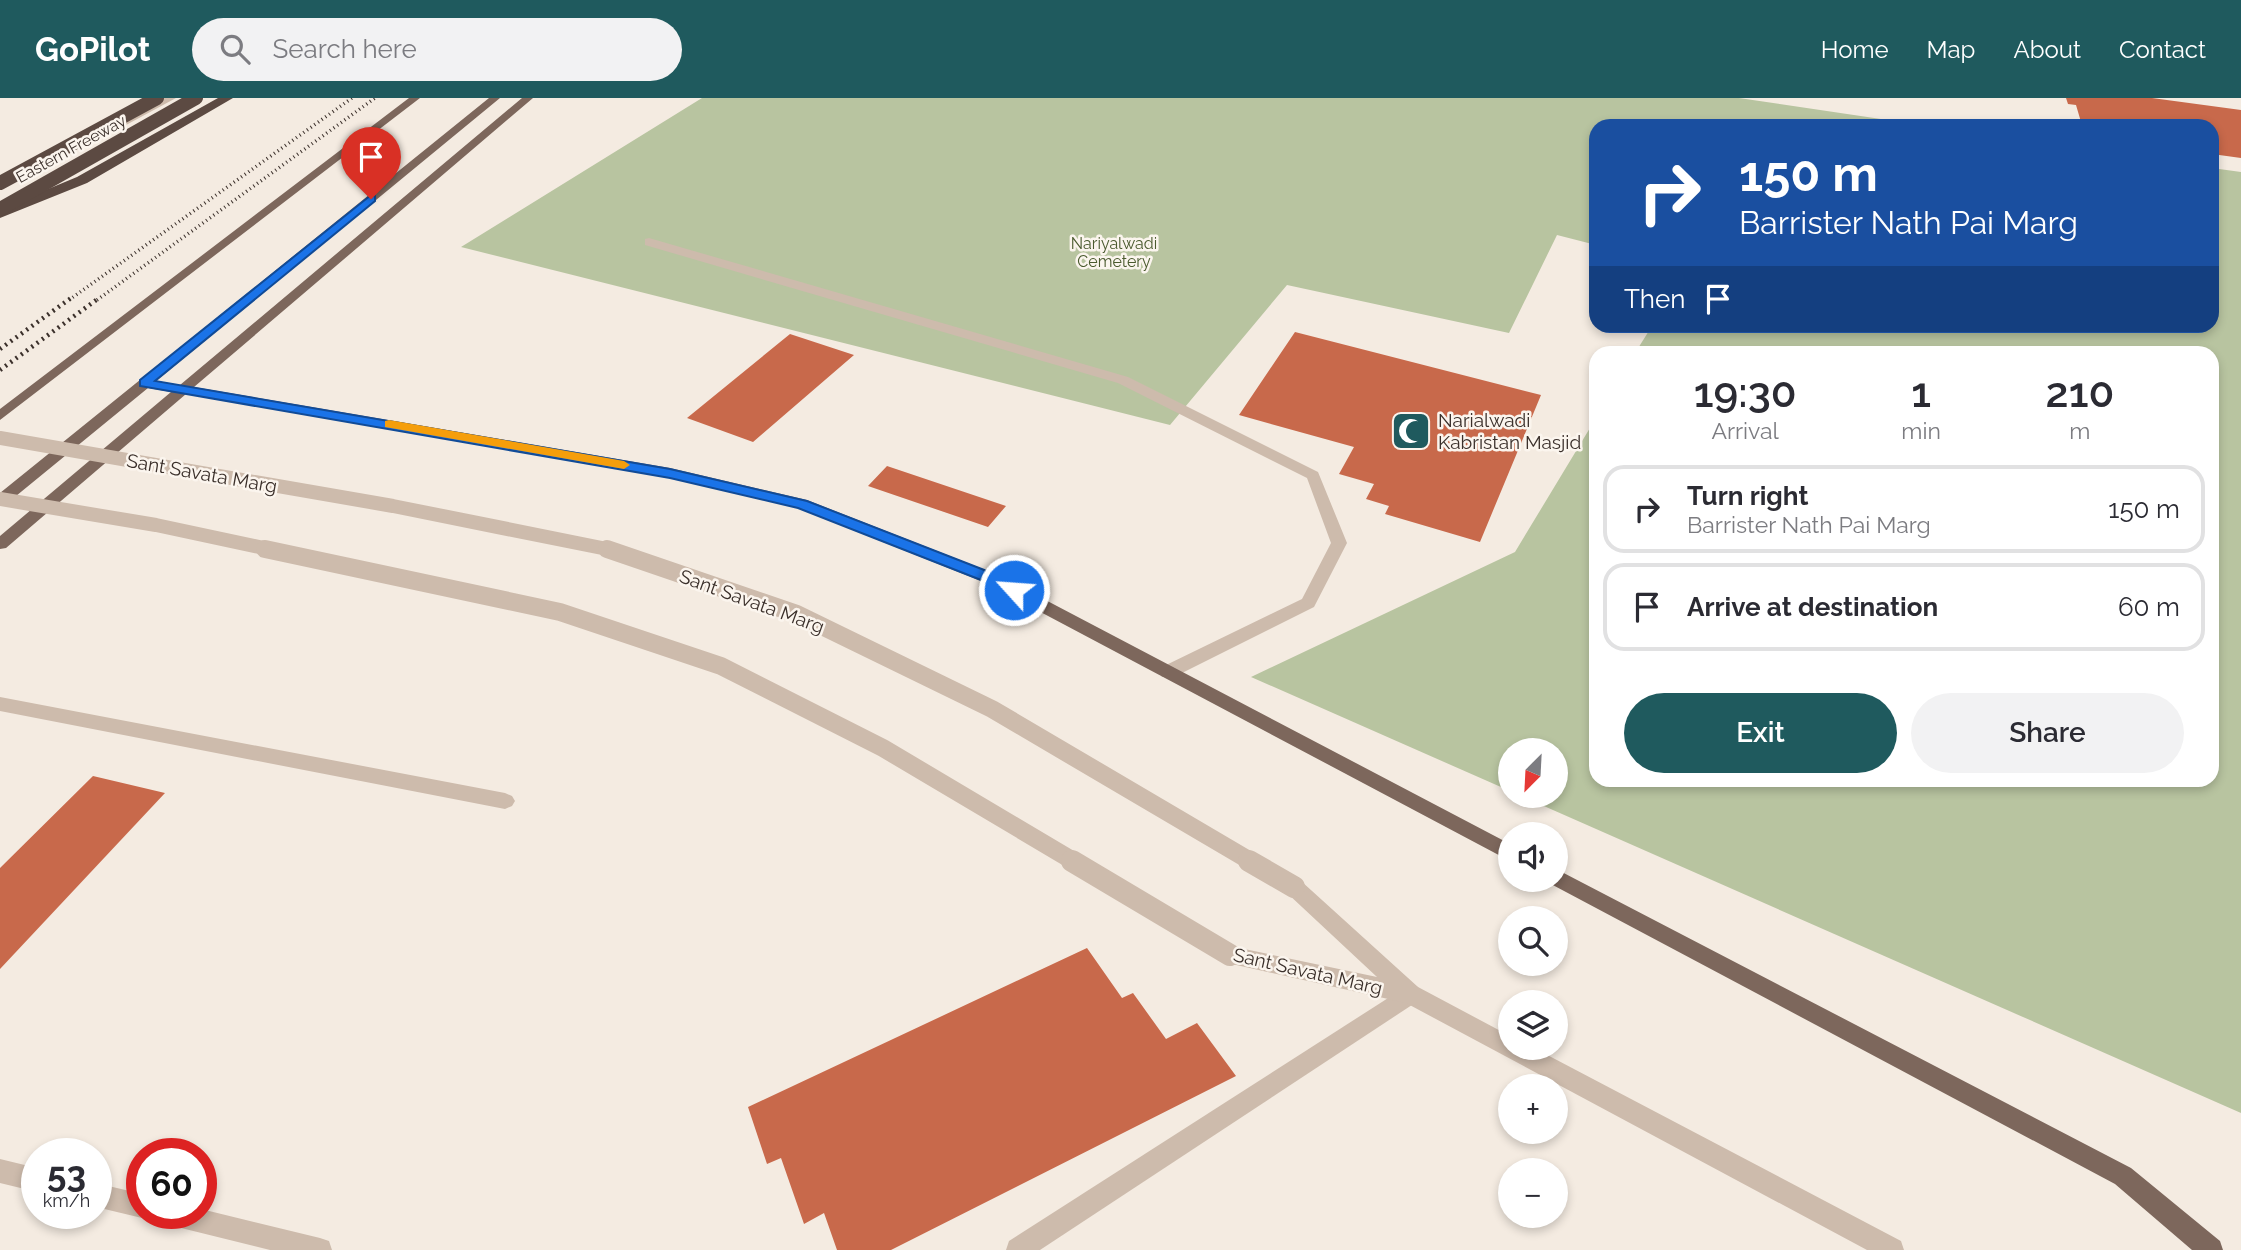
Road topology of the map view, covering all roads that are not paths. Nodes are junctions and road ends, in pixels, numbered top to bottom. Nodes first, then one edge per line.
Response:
1 (157, 98) edge
2 (171, 98) edge
3 (196, 98) edge
4 (208, 98) edge
5 (227, 98) edge
6 (415, 98) edge
7 (495, 98) edge
8 (528, 98) edge
9 (0, 183) edge
10 (0, 204) edge
11 (0, 211) edge
12 (649, 242) dead end
13 (144, 383) junction
14 (183, 388) junction
15 (0, 416) edge
16 (0, 438) edge
17 (0, 500) edge
18 (0, 544) edge
19 (1168, 672) junction
20 (0, 704) edge
21 (505, 801) dead end
22 (1498, 847) edge
23 (1568, 883) edge
24 (1409, 994) junction
25 (1498, 1041) edge
26 (1534, 1060) edge
27 (0, 1171) edge
28 (21, 1176) edge
29 (217, 1225) edge
30 (320, 1250) edge
31 (1018, 1250) edge
32 (1892, 1250) edge
33 (2211, 1250) edge

1 - 9 highway, Eastern Freeway, bridge
2 - 9 street
3 - 11 highway, Eastern Freeway, bridge
4 - 10 street
5 - 11 highway
6 - 15 main road
7 - 13 main road
8 - 14 main road
12 - 19 street
13 - 14 main road
13 - 17 main road
14 - 18 main road
14 - 19 main road
16 - 24 street, Sant Savata Marg, bridge
17 - 24 street, Sant Savata Marg, bridge
19 - 22 main road
20 - 21 street
23 - 33 main road
24 - 25 street, Sant Savata Marg
24 - 31 street
26 - 32 street, Sant Savata Marg
27 - 28 street
29 - 30 street

